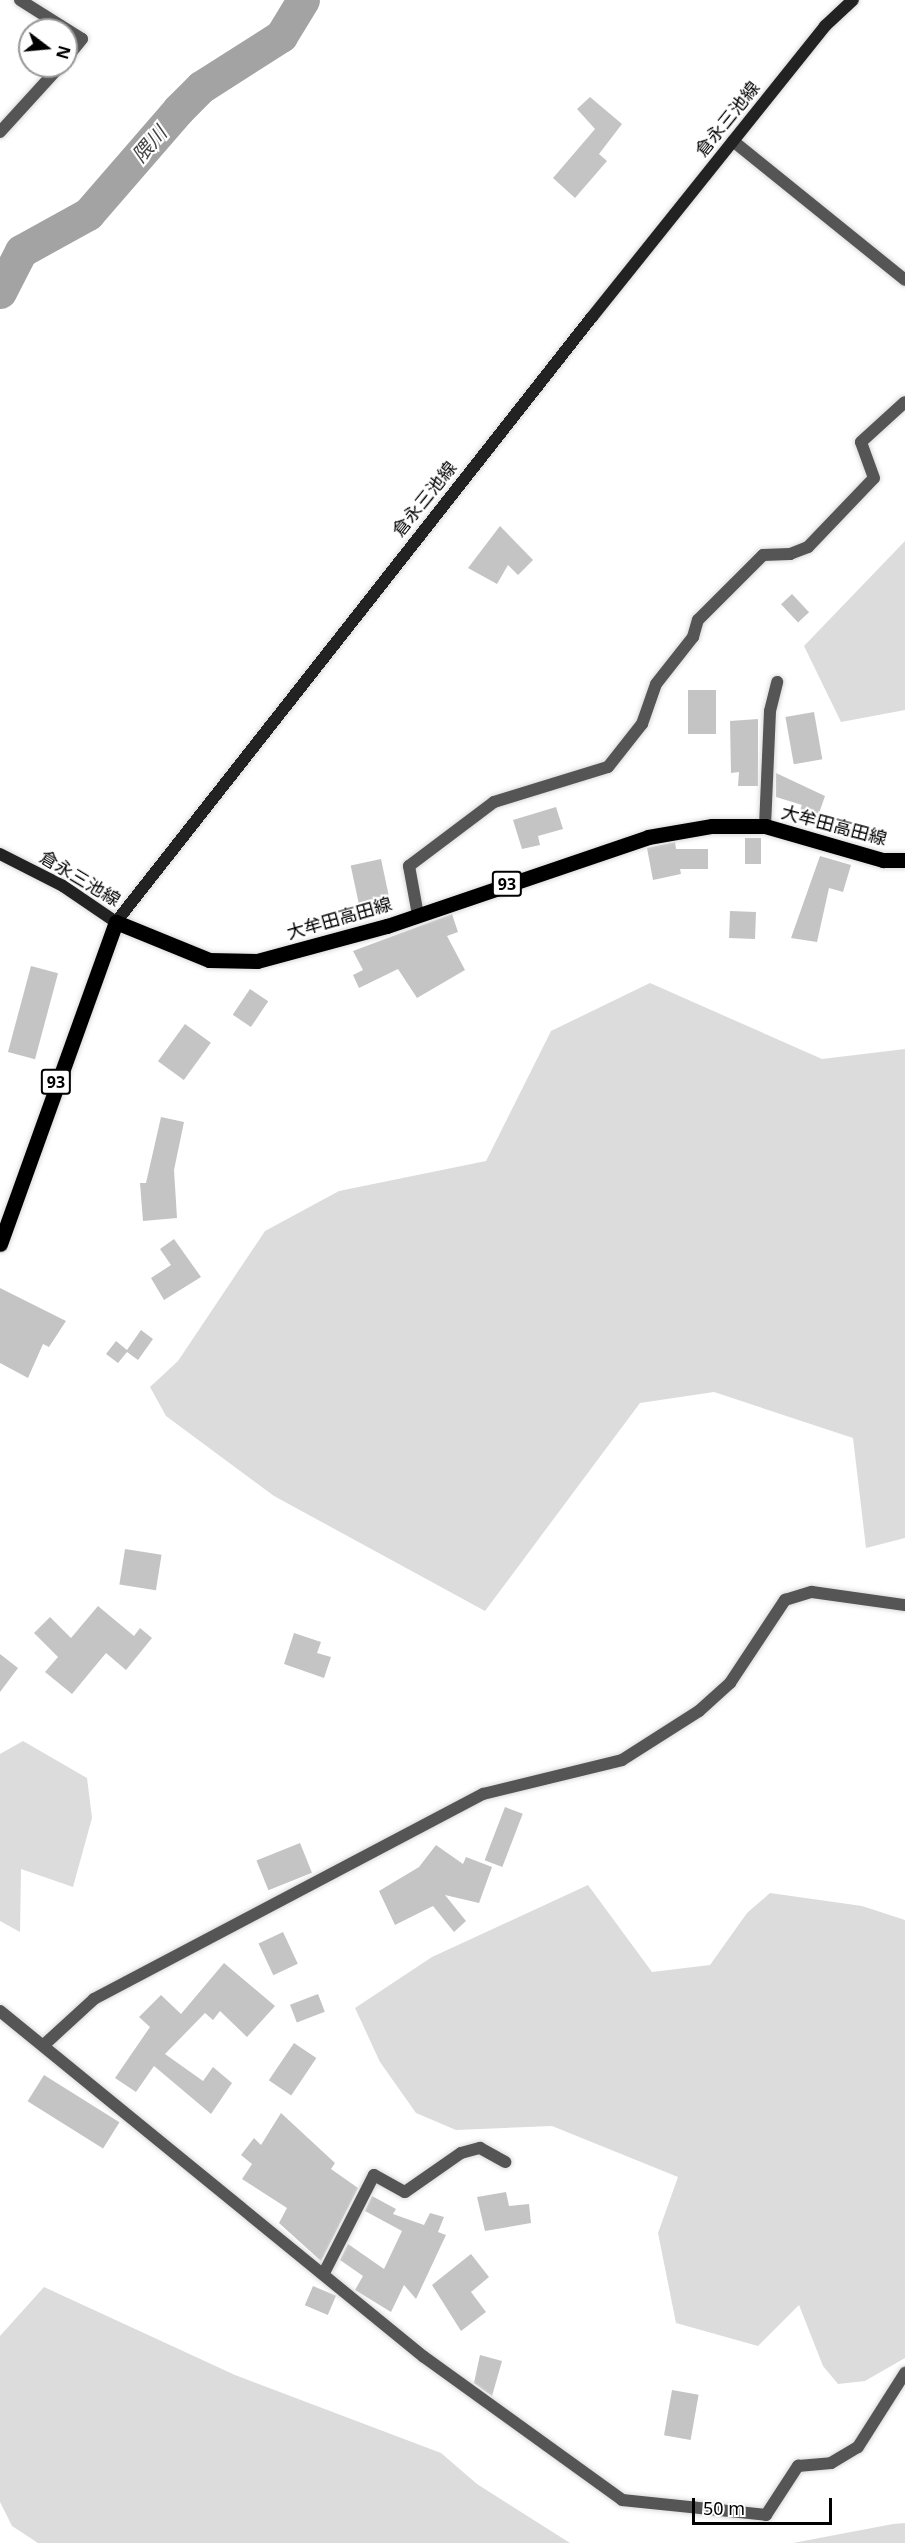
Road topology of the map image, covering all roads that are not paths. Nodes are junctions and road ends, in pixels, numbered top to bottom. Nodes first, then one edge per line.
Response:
1 (20, 0) edge
2 (852, 0) edge
3 (49, 18) edge
4 (49, 78) edge
5 (0, 132) edge
6 (733, 141) junction
7 (905, 280) edge
8 (905, 402) edge
9 (777, 682) dead end
10 (765, 826) junction
11 (0, 854) edge
12 (905, 860) edge
13 (418, 915) junction
14 (116, 922) junction
15 (0, 1244) edge
16 (905, 1605) edge
17 (0, 2010) edge
18 (46, 2043) junction
19 (506, 2162) dead end
20 (324, 2273) junction
21 (905, 2373) edge

1 - 3 street
2 - 6 main road, 倉永三池線
4 - 5 street
6 - 7 street
6 - 14 main road, 倉永三池線
8 - 13 street
9 - 10 street
10 - 12 main road, 大牟田高田線 / 93
10 - 13 main road, 大牟田高田線 / 93
11 - 14 main road, 倉永三池線
13 - 14 main road, 大牟田高田線 / 93
14 - 15 main road, 93
16 - 18 street
17 - 18 street
18 - 20 street
19 - 20 street
20 - 21 street

